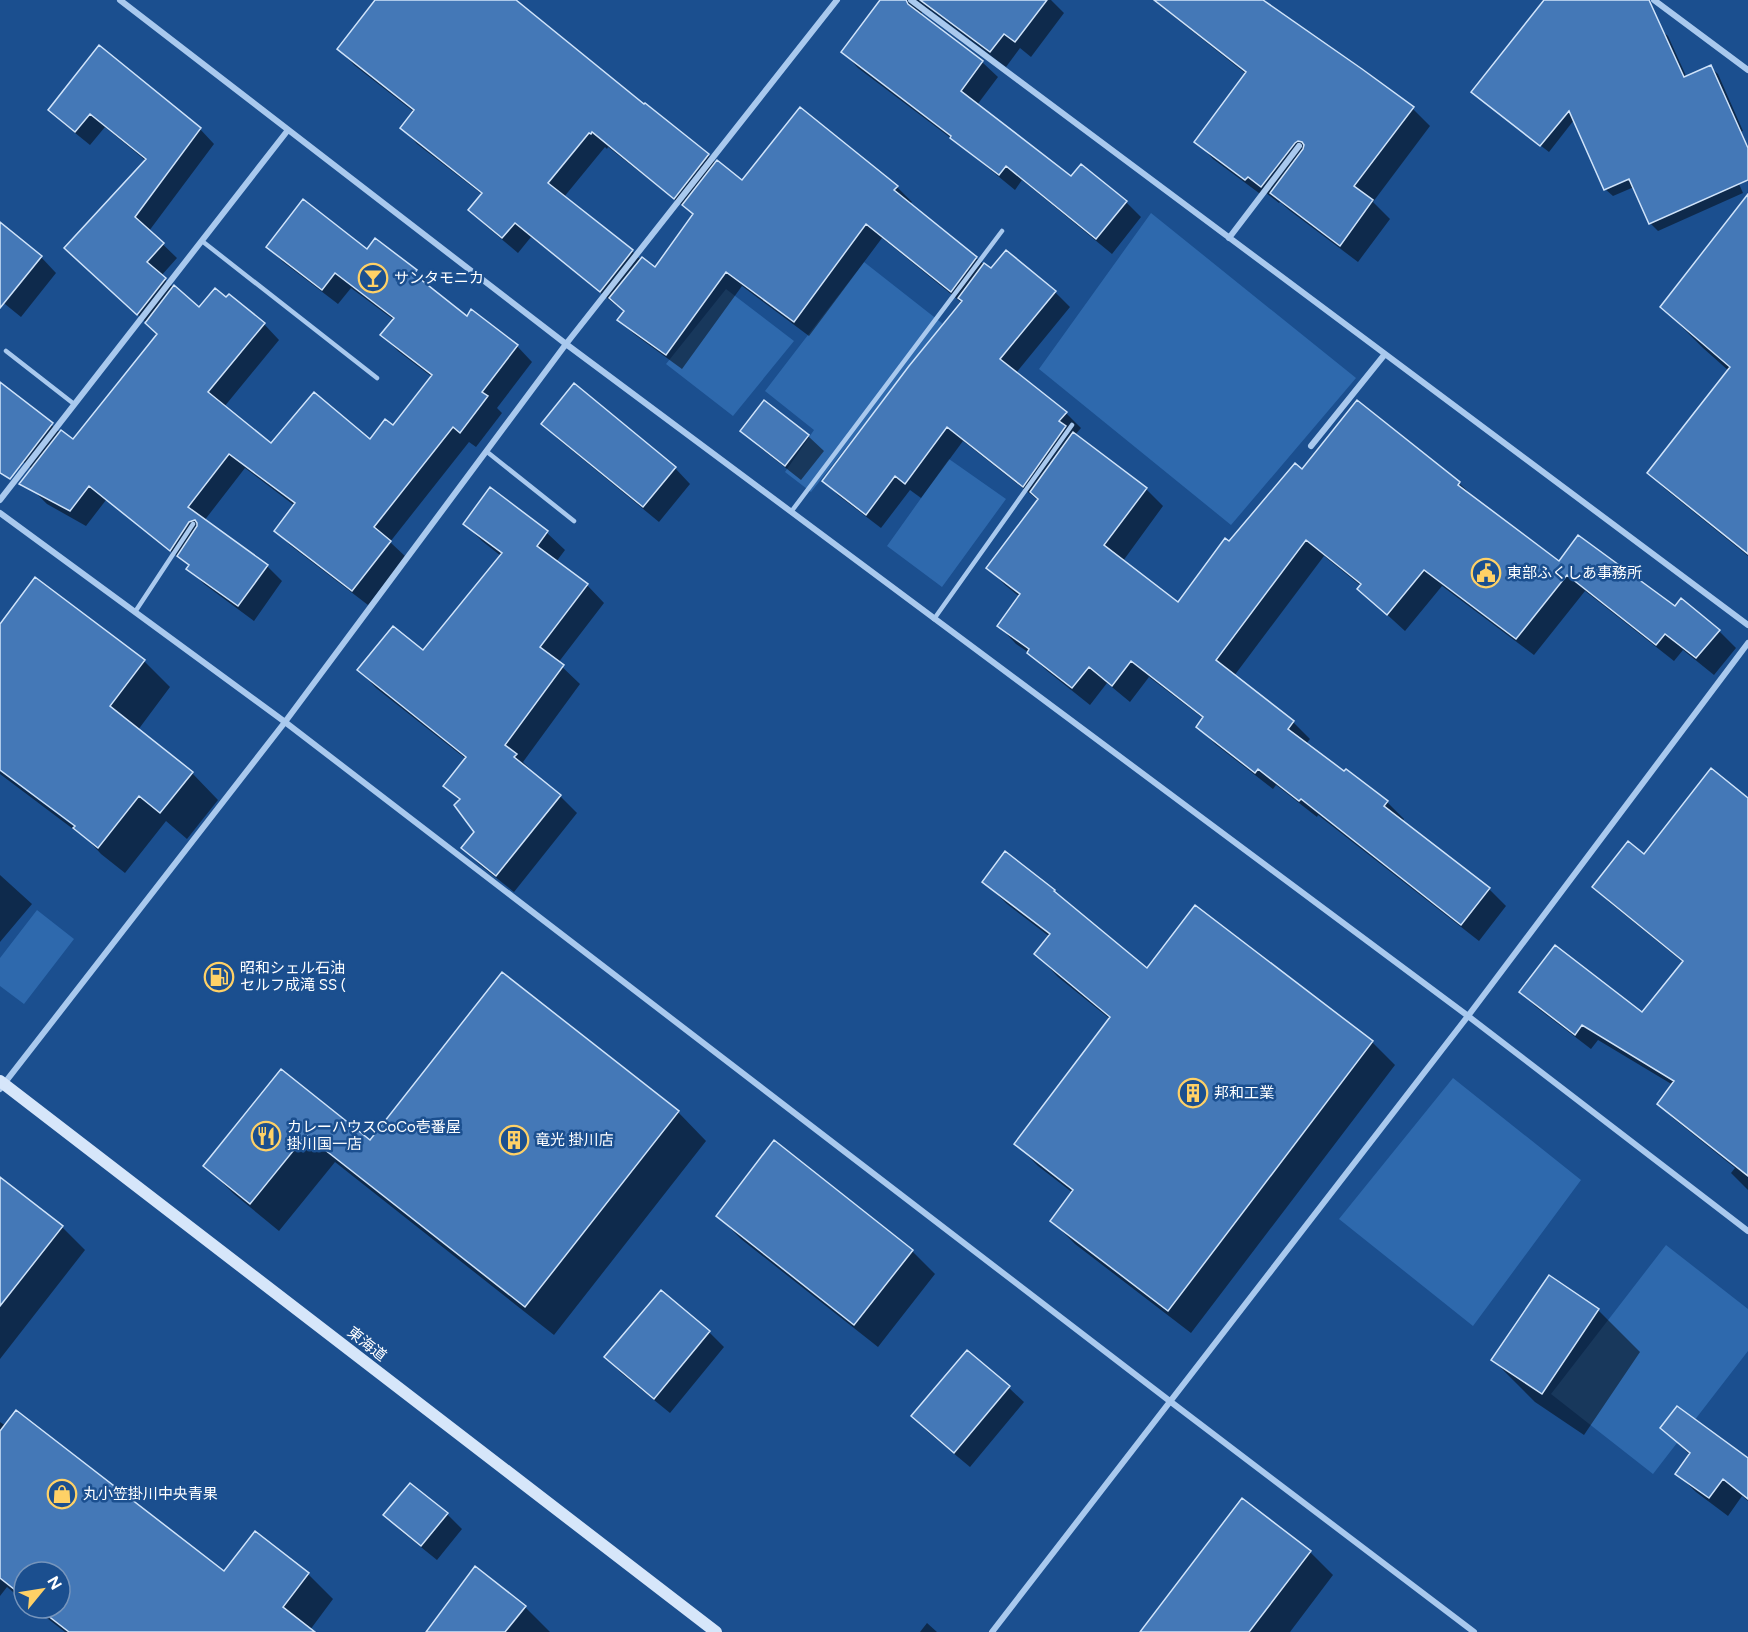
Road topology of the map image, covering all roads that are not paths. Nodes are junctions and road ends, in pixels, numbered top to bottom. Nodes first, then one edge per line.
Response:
1 (120, 0) edge
2 (837, 0) edge
3 (911, 0) edge
4 (1654, 0) edge
5 (1748, 70) edge
6 (288, 130) junction
7 (1299, 146) dead end
8 (1002, 231) dead end
9 (1229, 238) junction
10 (202, 241) junction
11 (566, 344) junction
12 (6, 351) dead end
13 (1384, 354) junction
14 (377, 378) dead end
15 (74, 404) junction
16 (1072, 425) dead end
17 (1311, 447) dead end
18 (486, 451) junction
19 (0, 500) edge
20 (791, 512) junction
21 (0, 513) edge
22 (574, 521) dead end
23 (193, 524) dead end
24 (135, 612) junction
25 (934, 619) junction
26 (1748, 625) edge
27 (1748, 643) edge
28 (285, 722) junction
29 (1468, 1016) junction
30 (1, 1085) edge
31 (1748, 1231) edge
32 (1171, 1402) junction
33 (716, 1632) edge
34 (992, 1632) edge
35 (1474, 1632) edge

1 - 6 street
2 - 11 street
3 - 9 street
4 - 5 street
6 - 10 street
6 - 11 street
7 - 9 street
8 - 20 lane
9 - 13 street
10 - 14 lane
10 - 15 street
11 - 18 street
11 - 20 street
12 - 15 lane
13 - 17 street
13 - 26 street
15 - 19 street
16 - 25 lane
18 - 22 lane
18 - 28 street
20 - 25 street
21 - 24 street
23 - 24 lane
24 - 28 street
25 - 29 street
27 - 29 street
28 - 30 street
28 - 32 street
29 - 31 street
29 - 32 street
30 - 33 main road, 東海道
32 - 34 street
32 - 35 street

